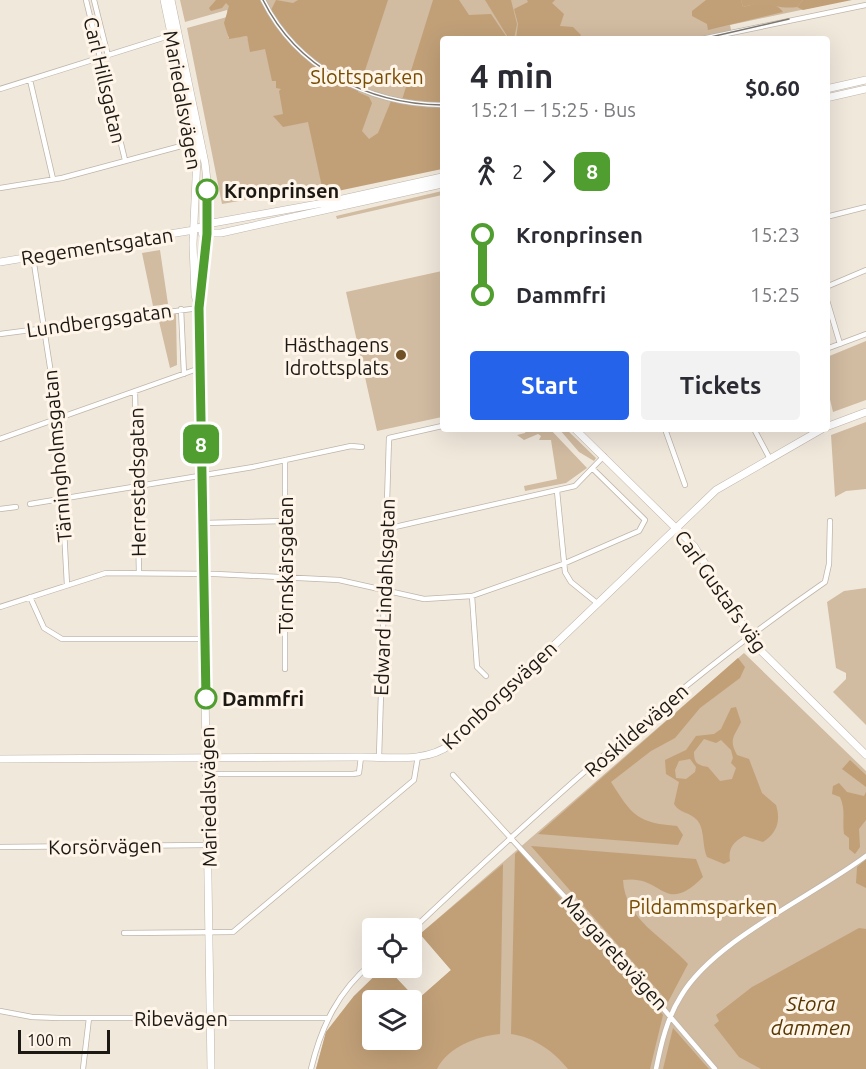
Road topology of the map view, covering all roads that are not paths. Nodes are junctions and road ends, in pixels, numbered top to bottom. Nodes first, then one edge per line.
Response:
1 (86, 0) edge
2 (94, 0) edge
3 (164, 0) edge
4 (171, 0) edge
5 (262, 0) edge
6 (866, 5) edge
7 (172, 34) junction
8 (716, 36) edge
9 (108, 56) junction
10 (100, 58) junction
11 (30, 80) junction
12 (866, 80) edge
13 (830, 88) edge
14 (0, 89) edge
15 (866, 89) edge
16 (830, 97) edge
17 (440, 105) edge
18 (198, 142) junction
19 (125, 160) junction
20 (440, 177) edge
21 (53, 179) junction
22 (440, 184) edge
23 (0, 188) edge
24 (866, 207) edge
25 (830, 217) edge
26 (207, 224) junction
27 (194, 230) junction
28 (207, 234) junction
29 (33, 257) junction
30 (0, 262) edge
31 (866, 270) edge
32 (830, 285) edge
33 (199, 308) junction
34 (181, 309) junction
35 (830, 310) edge
36 (43, 328) junction
37 (0, 334) edge
38 (866, 334) edge
39 (840, 344) junction
40 (830, 348) edge
41 (200, 368) junction
42 (184, 374) junction
43 (135, 391) junction
44 (866, 412) edge
45 (58, 419) junction
46 (440, 426) edge
47 (830, 426) edge
48 (578, 432) edge
49 (668, 432) edge
50 (756, 432) edge
51 (817, 432) edge
52 (0, 439) edge
53 (362, 447) dead end
54 (604, 456) junction
55 (770, 459) junction
56 (285, 460) junction
57 (593, 469) junction
58 (202, 476) junction
59 (685, 485) dead end
60 (137, 487) junction
61 (557, 491) junction
62 (63, 499) junction
63 (30, 504) dead end
64 (16, 507) dead end
65 (0, 509) edge
66 (285, 521) junction
67 (830, 521) dead end
68 (204, 523) junction
69 (677, 527) junction
70 (386, 529) junction
71 (563, 564) junction
72 (139, 573) junction
73 (204, 574) junction
74 (285, 578) junction
75 (68, 585) junction
76 (383, 590) junction
77 (472, 596) junction
78 (30, 597) junction
79 (597, 603) junction
80 (0, 607) edge
81 (748, 635) junction
82 (205, 639) junction
83 (285, 669) dead end
84 (486, 676) dead end
85 (866, 755) edge
86 (418, 756) junction
87 (361, 757) junction
88 (379, 757) junction
89 (207, 758) junction
90 (0, 759) edge
91 (207, 774) junction
92 (453, 775) dead end
93 (512, 837) junction
94 (209, 845) junction
95 (0, 847) edge
96 (866, 856) edge
97 (422, 921) edge
98 (124, 933) dead end
99 (210, 933) junction
100 (362, 973) edge
101 (0, 1011) edge
102 (671, 1015) junction
103 (210, 1017) junction
104 (89, 1018) junction
105 (327, 1018) junction
106 (83, 1069) edge
107 (211, 1069) edge
108 (311, 1069) edge
109 (656, 1069) edge
110 (715, 1069) edge

1 - 10 street, Carl Hillsgatan
2 - 9 street, Carl Hillsgatan
3 - 7 main road, Mariedalsvägen
4 - 18 main road, Mariedalsvägen
5 - 17 street
6 - 8 street
7 - 9 street
7 - 18 main road, Mariedalsvägen
9 - 10 street
10 - 11 street
10 - 19 street, Carl Hillsgatan
11 - 14 street
11 - 21 street
12 - 13 main road
15 - 16 main road
18 - 19 street
18 - 26 main road, Mariedalsvägen
18 - 27 main road, Mariedalsvägen
19 - 21 street
20 - 26 main road, Regementsgatan
21 - 23 street
22 - 28 main road, Regementsgatan
24 - 25 street
26 - 27 main road, Regementsgatan
26 - 28 main road, Mariedalsvägen
27 - 28 main road, Regementsgatan
27 - 29 main road, Regementsgatan
27 - 33 main road, Mariedalsvägen
28 - 33 main road, Mariedalsvägen
29 - 30 main road, Regementsgatan
29 - 36 street, Tärningholmsgatan
31 - 32 street
33 - 34 street, Lundbergsgatan
33 - 41 main road, Mariedalsvägen
34 - 36 street, Lundbergsgatan
34 - 42 street
35 - 39 street
36 - 37 street, Lundbergsgatan
36 - 45 street, Tärningholmsgatan
38 - 39 street
39 - 40 street
41 - 42 street
41 - 58 main road, Mariedalsvägen
42 - 43 street
43 - 45 street
43 - 60 street, Herrestadsgatan
44 - 47 main road
45 - 52 street
45 - 62 street, Tärningholmsgatan
46 - 70 street, Edward Lindahlsgatan
48 - 54 main road, Carl Gustafs väg
49 - 59 street
50 - 55 street
51 - 55 main road, Kronborgsvägen
53 - 56 street
54 - 57 street
54 - 69 main road, Carl Gustafs väg
55 - 69 main road, Kronborgsvägen
56 - 58 street
56 - 66 street, Törnskärsgatan
57 - 61 street
57 - 71 street
58 - 60 street
58 - 68 main road, Mariedalsvägen
60 - 62 street
60 - 72 street, Herrestadsgatan
61 - 70 street
61 - 71 street
62 - 63 street
62 - 75 street, Tärningholmsgatan
64 - 65 street
66 - 68 street
66 - 74 street, Törnskärsgatan
67 - 81 street, Roskildevägen
68 - 73 main road, Mariedalsvägen
69 - 79 main road, Kronborgsvägen
69 - 81 main road, Carl Gustafs väg
70 - 76 street, Edward Lindahlsgatan
71 - 77 street
71 - 79 street
72 - 73 street
72 - 75 street
73 - 74 street
73 - 82 main road, Mariedalsvägen
74 - 76 street
74 - 83 street, Törnskärsgatan
75 - 78 street
76 - 77 street
76 - 88 street, Edward Lindahlsgatan
77 - 84 street
78 - 80 street
78 - 82 street
79 - 86 main road, Kronborgsvägen
81 - 85 main road, Carl Gustafs väg
81 - 93 street, Roskildevägen
82 - 89 main road, Mariedalsvägen
86 - 88 main road
86 - 99 street, Kronborgsvägen
87 - 88 main road
87 - 89 main road
87 - 91 street
89 - 90 main road
89 - 91 main road, Mariedalsvägen
91 - 94 main road, Mariedalsvägen
92 - 93 street, Margaretavägen
93 - 97 street, Roskildevägen
93 - 102 street, Margaretavägen
94 - 95 street, Korsörvägen
94 - 99 main road, Mariedalsvägen
96 - 102 street
98 - 99 street, Kronborgsvägen
99 - 103 main road, Mariedalsvägen
100 - 105 street
101 - 104 street, Ribevägen
102 - 109 street
102 - 110 street, Margaretavägen
103 - 104 street, Ribevägen
103 - 105 street, Ribevägen
103 - 107 main road, Mariedalsvägen
104 - 106 street
105 - 108 street

